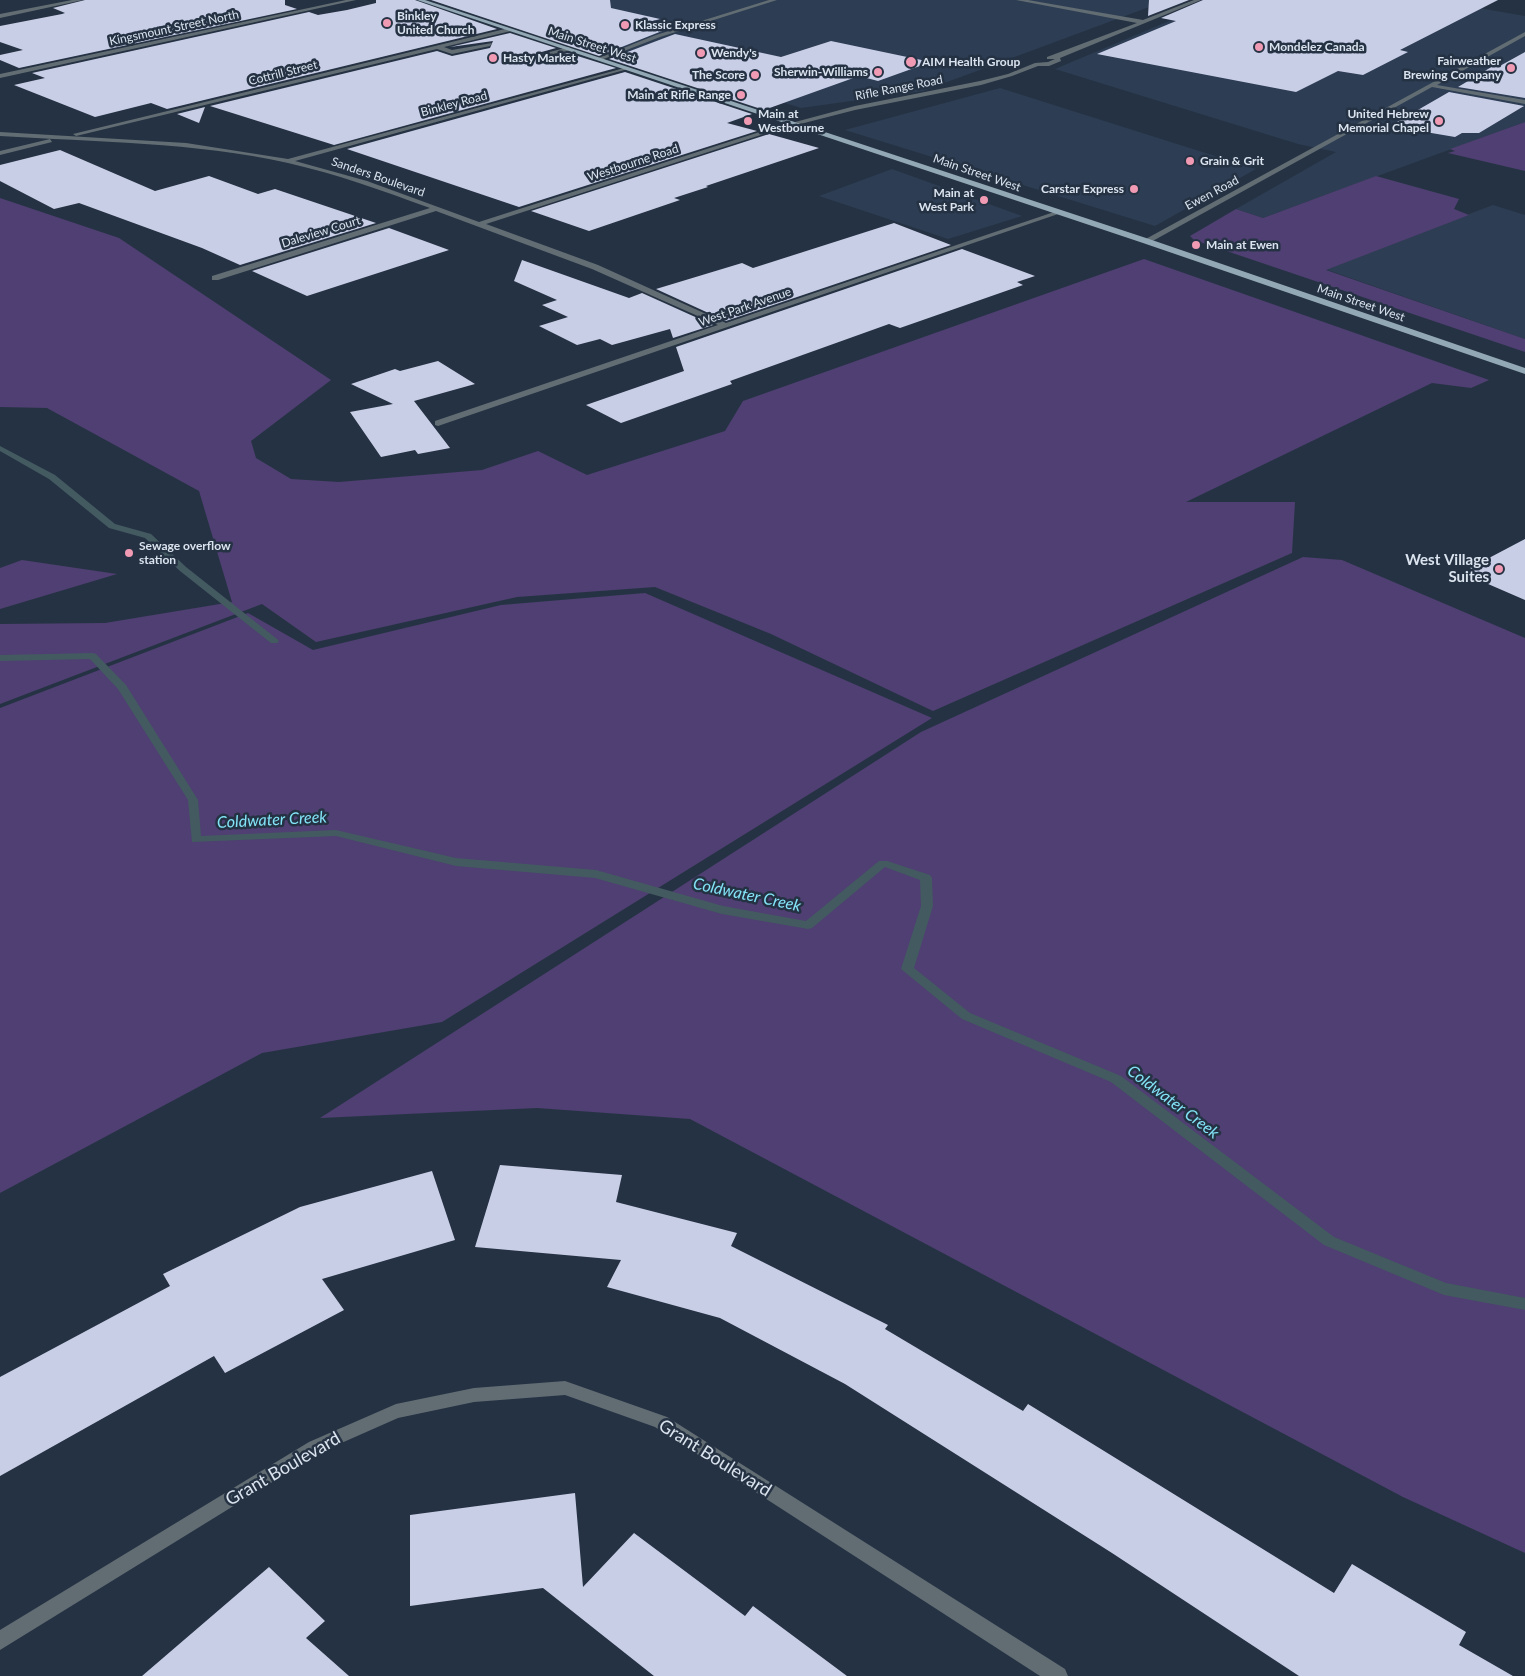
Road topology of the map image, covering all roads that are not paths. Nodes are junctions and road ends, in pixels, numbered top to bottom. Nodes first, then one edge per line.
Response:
1 (80, 0) edge
2 (353, 0) edge
3 (420, 0) edge
4 (774, 0) edge
5 (1019, 0) edge
6 (1198, 0) edge
7 (0, 16) edge
8 (1143, 22) junction
9 (509, 30) junction
10 (1525, 34) edge
11 (490, 44) dead end
12 (436, 47) junction
13 (569, 49) junction
14 (541, 55) dead end
15 (598, 59) junction
16 (626, 68) junction
17 (0, 76) edge
18 (1434, 86) junction
19 (1525, 102) edge
20 (794, 124) junction
21 (0, 134) edge
22 (63, 137) junction
23 (0, 153) edge
24 (288, 161) junction
25 (435, 209) junction
26 (1059, 212) junction
27 (479, 224) junction
28 (1146, 241) junction
29 (215, 278) dead end
30 (727, 326) junction
31 (1525, 371) edge
32 (438, 423) dead end
33 (0, 1641) edge
34 (1058, 1676) edge

1 - 7 street
2 - 17 street, Kingsmount Street North
3 - 9 main road, Main Street West
4 - 15 street
5 - 8 street
6 - 8 street, Rifle Range Road
8 - 20 street, Rifle Range Road
9 - 12 street, Cottrill Street
9 - 13 main road, Main Street West
10 - 18 street, Ewen Road
11 - 12 street
12 - 22 street, Cottrill Street
13 - 14 street
13 - 15 main road, Main Street West
15 - 16 main road, Main Street West
16 - 20 main road, Main Street West
16 - 24 street, Binkley Road
18 - 19 street
18 - 28 street, Ewen Road
20 - 26 main road, Main Street West
20 - 27 street, Westbourne Road
21 - 22 street, Sanders Boulevard
22 - 23 street, Cottrill Street
22 - 24 street, Sanders Boulevard
24 - 25 street, Sanders Boulevard
25 - 27 street, Sanders Boulevard
25 - 29 street, Daleview Court
26 - 28 main road, Main Street West
26 - 30 street, West Park Avenue
27 - 30 street, Sanders Boulevard
28 - 31 main road, Main Street West
30 - 32 street, West Park Avenue
33 - 34 street, Grant Boulevard

